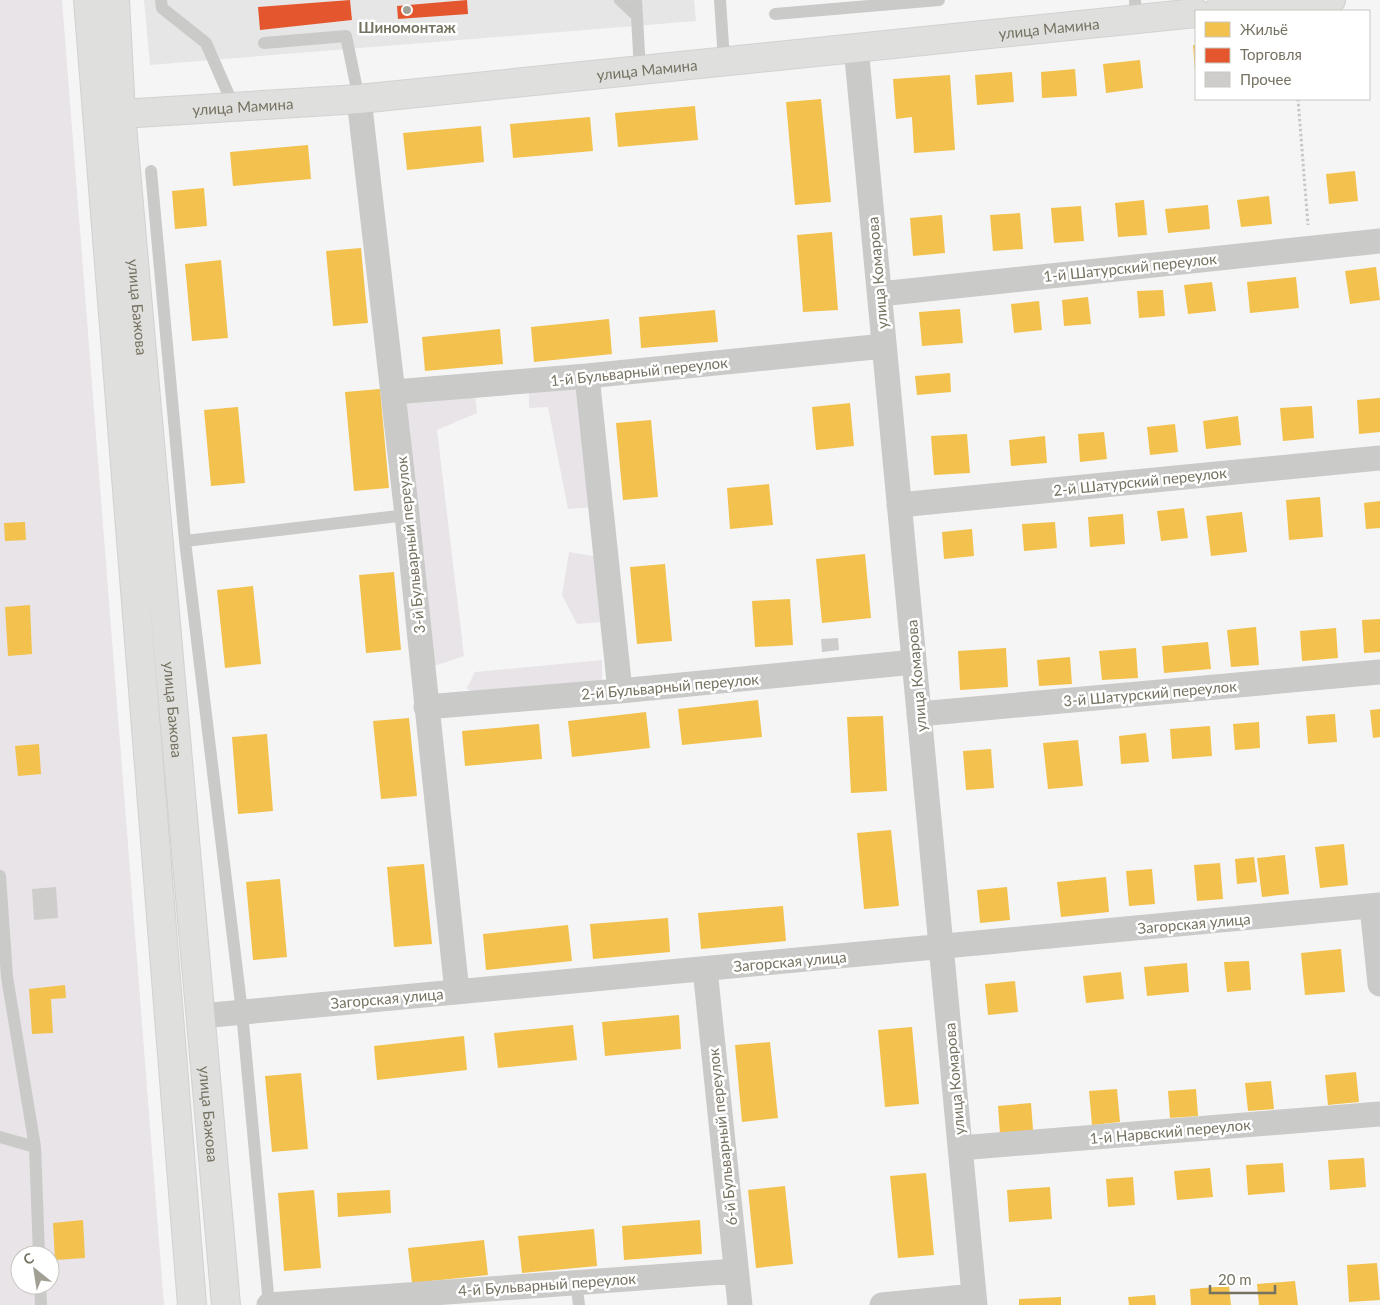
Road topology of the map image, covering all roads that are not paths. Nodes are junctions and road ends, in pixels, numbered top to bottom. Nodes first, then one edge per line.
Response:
1 (88, 0) edge
2 (115, 0) edge
3 (161, 0) edge
4 (620, 0) edge
5 (636, 0) edge
6 (720, 0) edge
7 (939, 0) edge
8 (1331, 0) edge
9 (1135, 10) edge
10 (1228, 10) edge
11 (1195, 13) edge
12 (775, 14) dead end
13 (637, 16) junction
14 (264, 43) dead end
15 (856, 47) junction
16 (724, 60) junction
17 (640, 70) junction
18 (360, 99) junction
19 (234, 107) junction
20 (109, 115) junction
21 (151, 170) dead end
22 (1380, 241) edge
23 (880, 294) junction
24 (884, 346) junction
25 (587, 376) junction
26 (394, 392) junction
27 (1380, 458) edge
28 (900, 505) junction
29 (407, 515) junction
30 (185, 540) junction
31 (914, 662) junction
32 (1380, 672) edge
33 (620, 691) junction
34 (426, 707) junction
35 (919, 714) junction
36 (0, 876) edge
37 (1376, 906) edge
38 (941, 946) junction
39 (704, 969) junction
40 (4, 976) edge
41 (1380, 984) edge
42 (457, 992) junction
43 (242, 1012) junction
44 (201, 1016) junction
45 (1380, 1114) edge
46 (0, 1137) edge
47 (35, 1147) junction
48 (960, 1148) junction
49 (39, 1245) edge
50 (736, 1271) junction
51 (578, 1294) edge
52 (975, 1300) edge
53 (192, 1305) edge
54 (226, 1305) edge
55 (269, 1305) edge
56 (740, 1305) edge
57 (882, 1305) edge

1 - 20 main road
2 - 20 main road
3 - 19 lane
4 - 13 lane
5 - 13 lane
6 - 16 lane
7 - 12 lane
8 - 10 main road
9 - 11 main road, улица Мамина
9 - 15 main road, улица Мамина
13 - 17 lane
14 - 18 lane
15 - 16 main road, улица Мамина
15 - 23 street, улица Комарова
16 - 17 main road, улица Мамина
17 - 18 main road, улица Мамина
18 - 19 main road, улица Мамина
18 - 26 street, 3-й Бульварный переулок
19 - 20 main road, улица Мамина
20 - 44 main road, улица Бажова
20 - 53 main road, улица Бажова
21 - 30 lane
22 - 23 street, 1-й Шатурский переулок
23 - 24 street, улица Комарова
24 - 25 street, 1-й Бульварный переулок
24 - 28 street, улица Комарова
25 - 26 street, 1-й Бульварный переулок
25 - 33 street
26 - 29 street, 3-й Бульварный переулок
27 - 28 street, 2-й Шатурский переулок
28 - 31 street, улица Комарова
29 - 30 lane
29 - 34 street, 3-й Бульварный переулок
30 - 43 lane
31 - 33 street, 2-й Бульварный переулок
31 - 35 street, улица Комарова
32 - 35 street, 3-й Шатурский переулок
33 - 34 street, 2-й Бульварный переулок
34 - 42 street, 3-й Бульварный переулок
35 - 38 street, улица Комарова
36 - 40 lane
37 - 38 street, Загорская улица
37 - 41 street
38 - 39 street, Загорская улица
38 - 48 street, улица Комарова
39 - 42 street, Загорская улица
39 - 50 street, 6-й Бульварный переулок
40 - 47 lane
42 - 43 street, Загорская улица
43 - 44 street, Загорская улица
43 - 55 lane
44 - 54 main road, улица Бажова
45 - 48 street, 1-й Нарвский переулок
46 - 47 lane
47 - 49 lane
48 - 52 street, улица Комарова
50 - 51 street, 4-й Бульварный переулок
50 - 56 street, 6-й Бульварный переулок
51 - 55 street, 4-й Бульварный переулок
52 - 57 street

